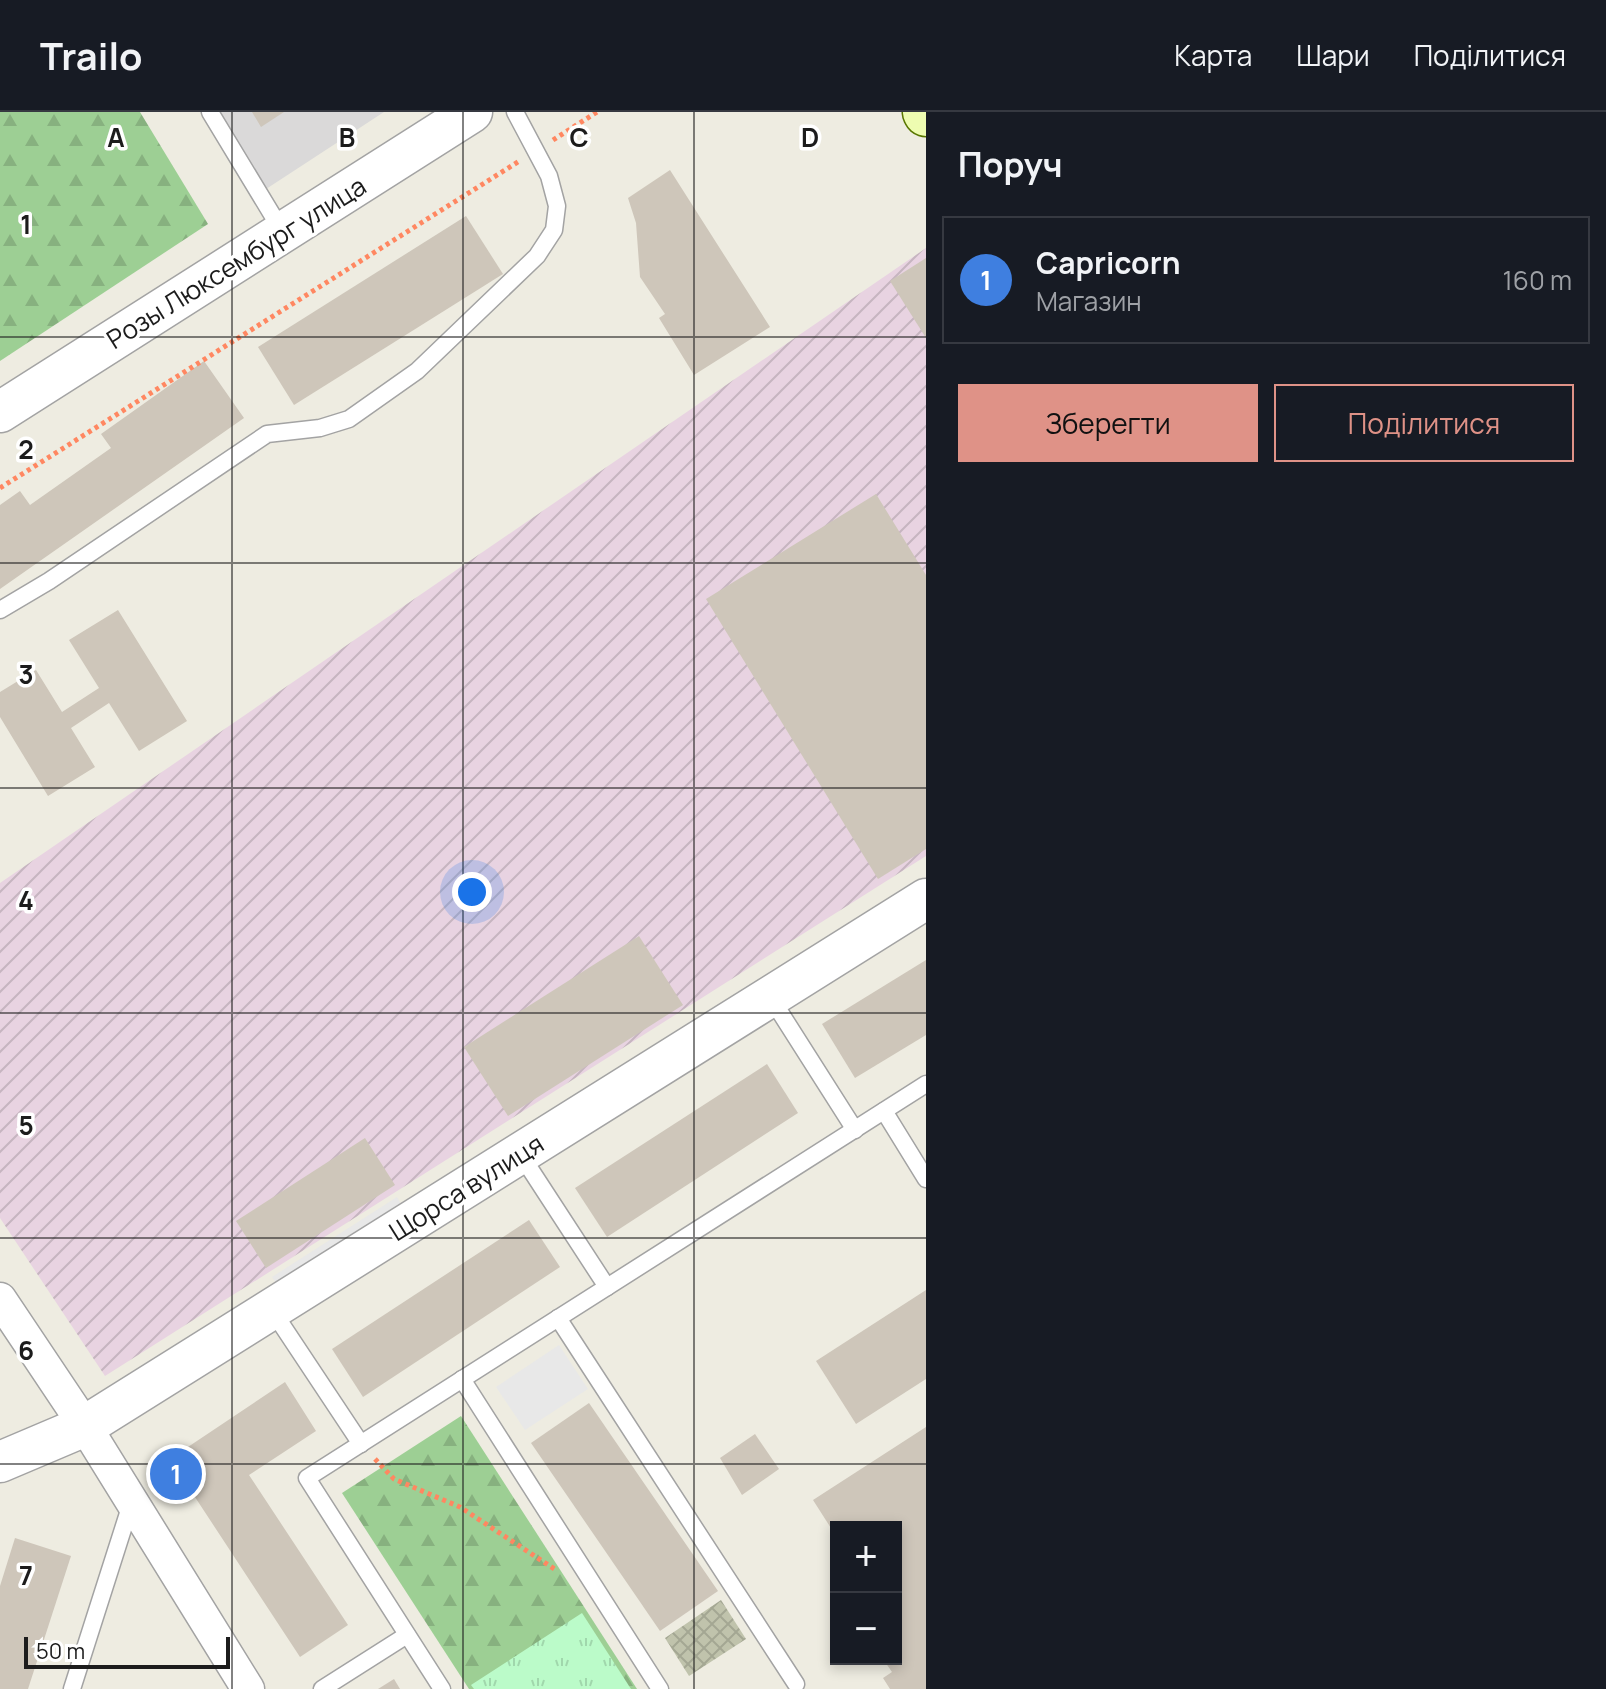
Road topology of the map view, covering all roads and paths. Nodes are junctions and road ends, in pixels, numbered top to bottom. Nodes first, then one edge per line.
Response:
1 (210, 112) edge
2 (472, 112) edge
3 (515, 112) edge
4 (597, 112) edge
5 (536, 151) junction
6 (283, 232) junction
7 (0, 412) edge
8 (0, 488) edge
9 (0, 610) edge
10 (926, 899) edge
11 (770, 997) junction
12 (926, 1084) edge
13 (884, 1111) junction
14 (855, 1130) junction
15 (520, 1153) junction
16 (926, 1179) edge
17 (607, 1287) junction
18 (0, 1299) edge
19 (271, 1309) junction
20 (558, 1318) junction
21 (462, 1379) junction
22 (85, 1426) junction
23 (361, 1444) junction
24 (0, 1462) edge
25 (132, 1501) junction
26 (603, 1600) junction
27 (407, 1635) junction
28 (794, 1687) edge
29 (72, 1689) edge
30 (248, 1689) edge
31 (322, 1689) edge
32 (442, 1689) edge
33 (660, 1689) edge

1 - 6 lane
2 - 6 street, Розы Люксембург улица
3 - 5 lane
4 - 5 path
5 - 8 path
5 - 9 lane
6 - 7 street, Розы Люксембург улица
10 - 11 street, Щорса вулиця
11 - 14 lane
11 - 15 street, Щорса вулиця
12 - 13 lane
13 - 14 lane
13 - 16 lane
14 - 17 lane
15 - 17 lane
15 - 19 street, Щорса вулиця
17 - 20 lane
18 - 22 street
19 - 22 street, Щорса вулиця
19 - 23 lane
20 - 21 lane
20 - 28 lane
21 - 23 lane
21 - 26 lane
22 - 24 street, Щорса вулиця
22 - 25 street
23 - 26 path
23 - 27 lane
25 - 29 lane
25 - 30 street
26 - 33 lane
27 - 31 lane
27 - 32 lane

